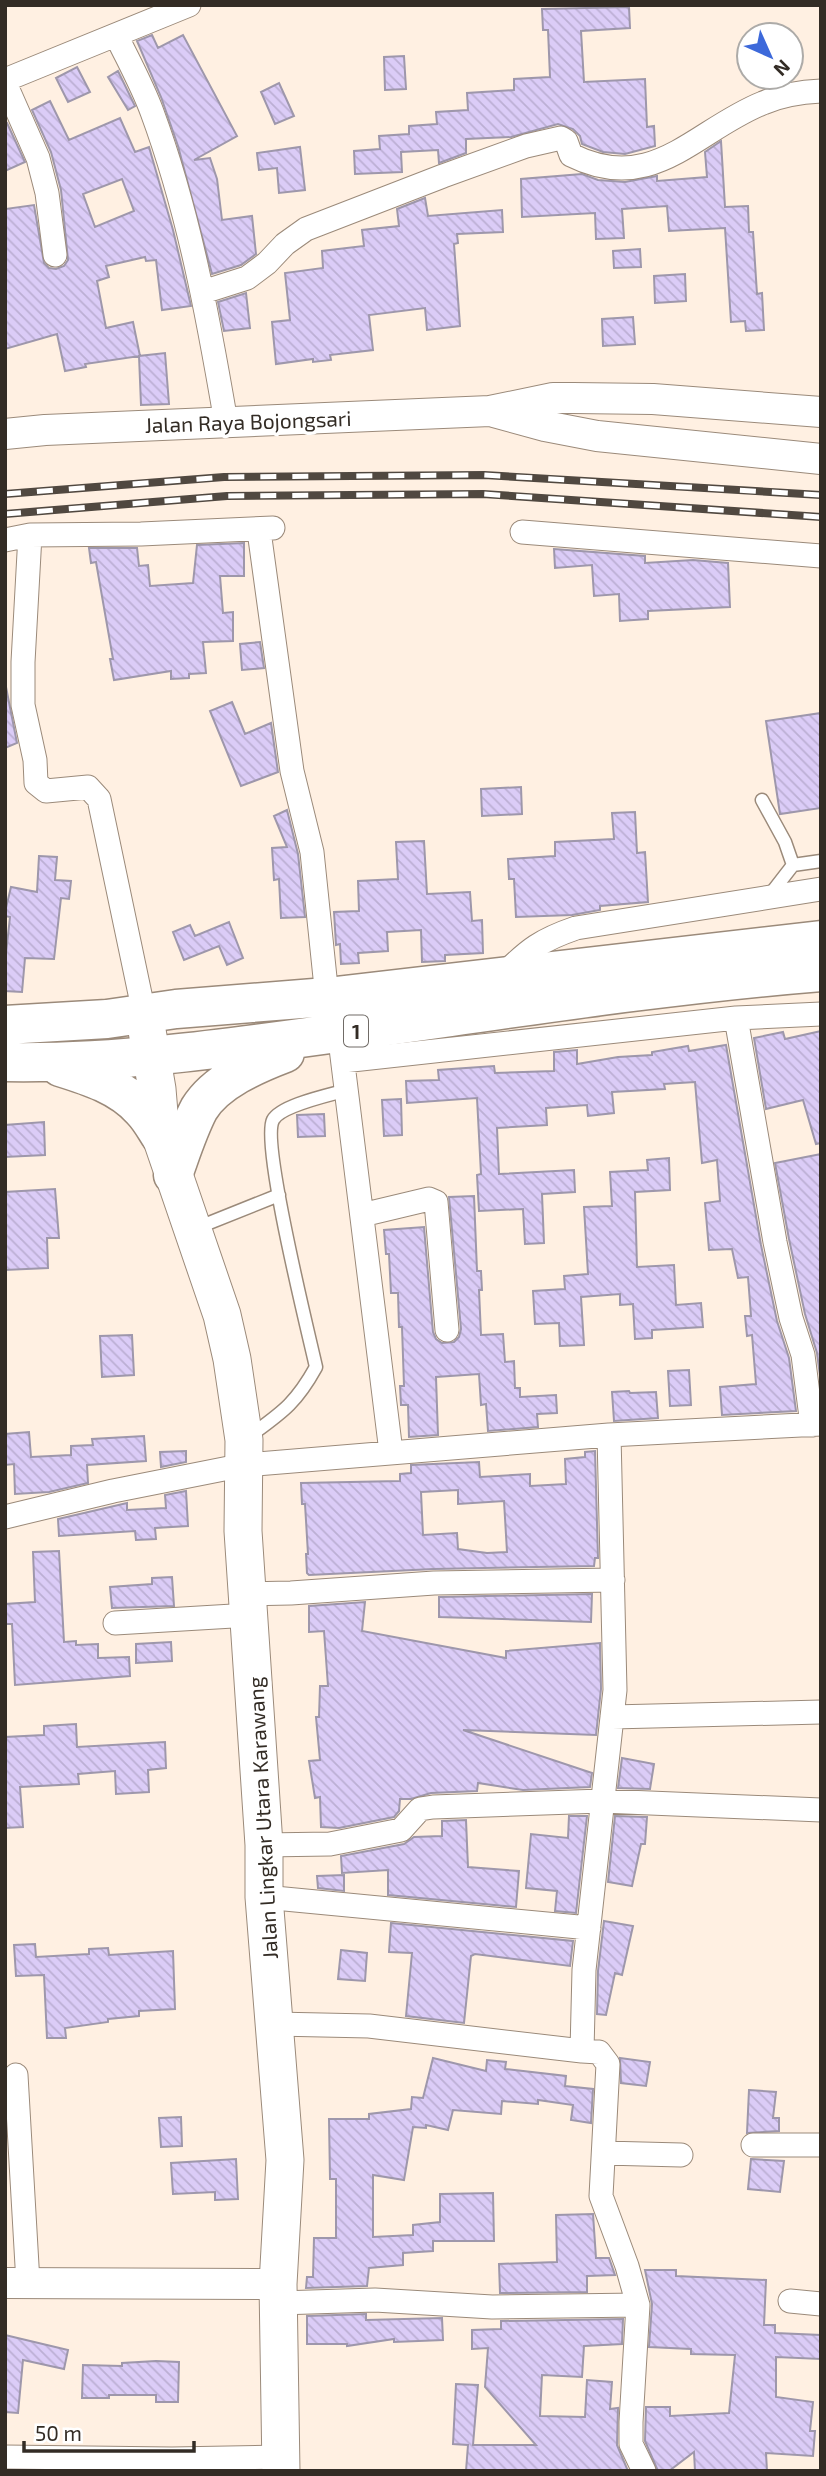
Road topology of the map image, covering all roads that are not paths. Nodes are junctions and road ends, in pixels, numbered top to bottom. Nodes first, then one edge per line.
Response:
1 (189, 5) edge
2 (116, 34) junction
3 (5, 81) edge
4 (821, 91) edge
5 (55, 255) dead end
6 (203, 292) junction
7 (490, 411) junction
8 (821, 412) edge
9 (226, 422) junction
10 (5, 434) edge
11 (821, 459) edge
12 (522, 532) dead end
13 (30, 535) junction
14 (5, 540) edge
15 (821, 556) edge
16 (762, 800) dead end
17 (821, 861) edge
18 (793, 865) junction
19 (821, 889) edge
20 (769, 896) junction
21 (821, 940) edge
22 (821, 972) edge
23 (500, 978) junction
24 (327, 996) junction
25 (160, 1011) junction
26 (821, 1014) edge
27 (736, 1018) junction
28 (5, 1025) edge
29 (341, 1047) junction
30 (164, 1054) junction
31 (5, 1062) edge
32 (44, 1063) junction
33 (347, 1090) junction
34 (161, 1137) junction
35 (173, 1175) junction
36 (278, 1195) junction
37 (362, 1215) junction
38 (193, 1229) junction
39 (447, 1330) dead end
40 (816, 1424) edge
41 (609, 1436) junction
42 (391, 1452) junction
43 (244, 1453) junction
44 (5, 1517) edge
45 (613, 1580) junction
46 (248, 1604) junction
47 (115, 1623) dead end
48 (821, 1712) edge
49 (612, 1717) junction
50 (603, 1801) junction
51 (821, 1811) edge
52 (264, 1844) junction
53 (264, 1897) junction
54 (589, 1928) junction
55 (275, 2024) junction
56 (582, 2051) junction
57 (16, 2075) dead end
58 (753, 2145) dead end
59 (821, 2145) edge
60 (604, 2153) junction
61 (681, 2155) dead end
62 (16, 2283) edge
63 (278, 2293) junction
64 (790, 2301) dead end
65 (821, 2304) edge
66 (638, 2305) junction
67 (5, 2457) edge
68 (281, 2464) edge
69 (644, 2471) edge

1 - 2 street
2 - 3 street
2 - 6 street
3 - 5 street
4 - 6 street
6 - 9 street
7 - 8 street, Jalan Raya Bojongsari
7 - 9 street, Jalan Raya Bojongsari
7 - 11 street, Jalan Raya Bojongsari
9 - 10 street, Jalan Raya Bojongsari
12 - 15 street
13 - 14 street
13 - 24 street
13 - 25 street
16 - 18 lane
17 - 18 lane
18 - 20 lane
19 - 20 street
20 - 23 street
21 - 23 highway, 1
22 - 29 highway, 1
23 - 24 highway, 1
24 - 25 highway, 1
25 - 28 highway, 1
25 - 30 main road, Jalan Lingkar Utara Karawang
26 - 27 street
27 - 29 street
27 - 40 street
29 - 30 highway, 1
29 - 33 street
29 - 35 highway
30 - 32 highway, 1
30 - 34 main road, Jalan Lingkar Utara Karawang
30 - 35 main road, Jalan Lingkar Utara Karawang
31 - 32 highway, 1
32 - 34 highway
33 - 36 lane
33 - 37 street
34 - 35 main road, Jalan Lingkar Utara Karawang
35 - 38 main road, Jalan Lingkar Utara Karawang
36 - 38 lane
36 - 43 lane
37 - 39 street
37 - 42 street
38 - 43 main road, Jalan Lingkar Utara Karawang
40 - 41 street
41 - 42 street
41 - 45 street
42 - 43 street
43 - 44 street
43 - 46 main road, Jalan Lingkar Utara Karawang
45 - 46 street
45 - 49 street
46 - 47 street
46 - 52 main road, Jalan Lingkar Utara Karawang
48 - 49 street
49 - 50 street
50 - 51 street
50 - 52 street
50 - 54 street
52 - 53 main road, Jalan Lingkar Utara Karawang
53 - 54 street
53 - 55 main road, Jalan Lingkar Utara Karawang
54 - 56 street
55 - 56 street
55 - 63 main road, Jalan Lingkar Utara Karawang
56 - 60 street
57 - 62 street
58 - 59 street
60 - 61 street
60 - 66 street
62 - 63 street
63 - 66 street
63 - 68 main road, Jalan Lingkar Utara Karawang
64 - 65 street
66 - 69 street
67 - 68 street

